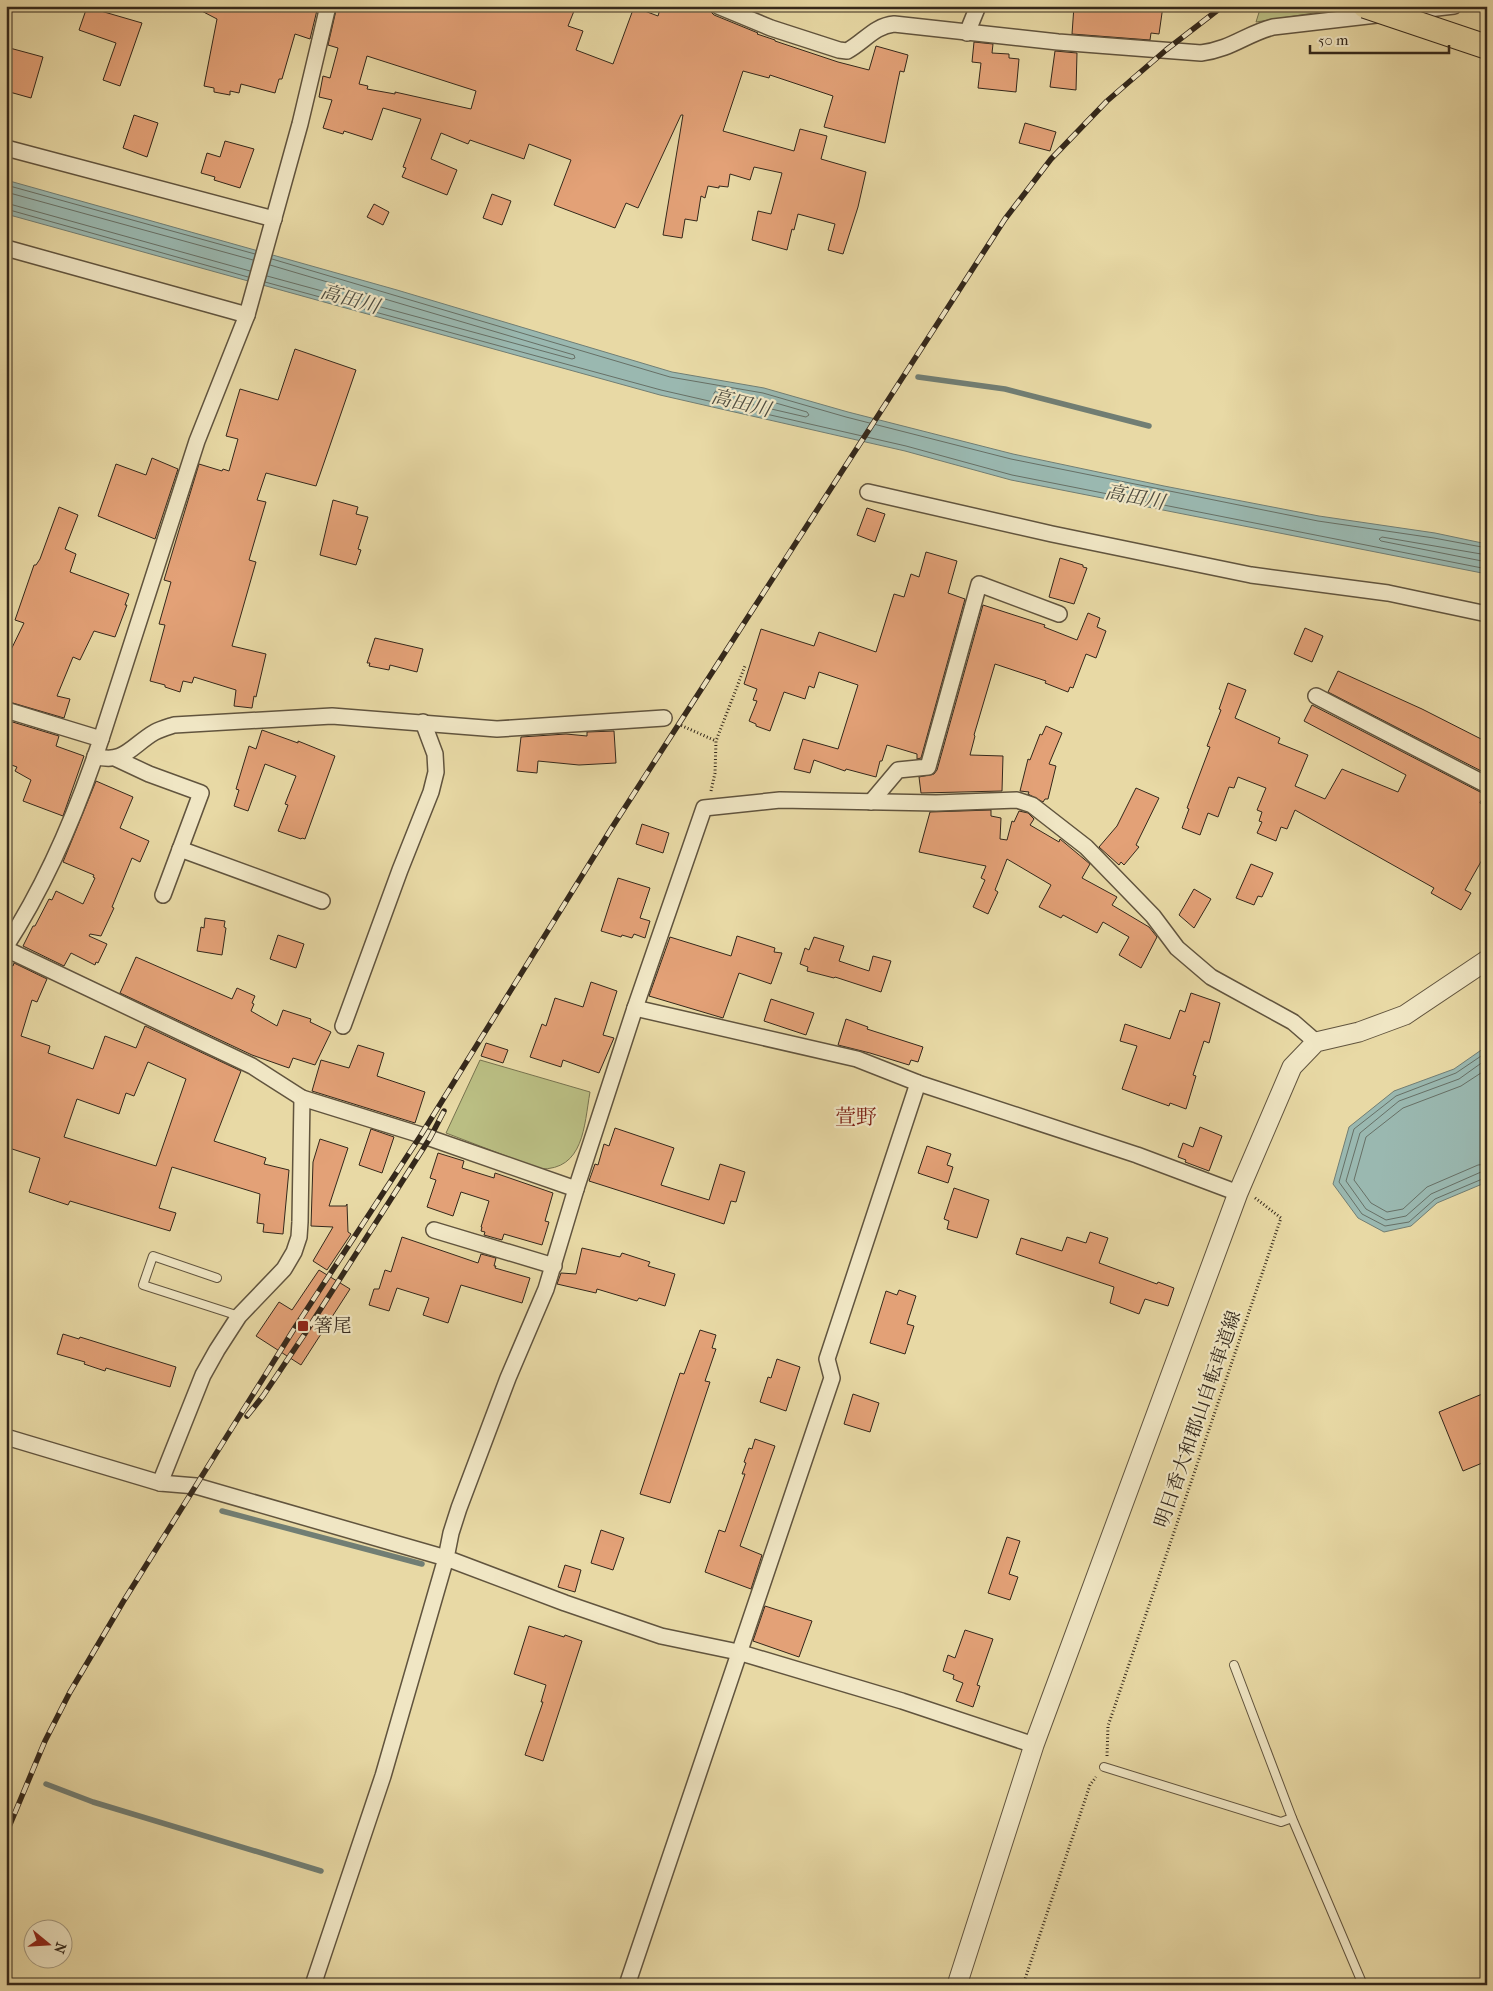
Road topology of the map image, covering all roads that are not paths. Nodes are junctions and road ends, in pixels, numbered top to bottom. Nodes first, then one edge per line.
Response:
1 (328, 6) edge
2 (718, 6) edge
3 (978, 6) edge
4 (1365, 6) edge
5 (1454, 6) edge
6 (967, 33) junction
7 (1487, 47) edge
8 (6, 148) edge
9 (274, 219) junction
10 (6, 248) edge
11 (247, 315) junction
12 (868, 492) dead end
13 (1059, 614) dead end
14 (1487, 614) edge
15 (1316, 696) dead end
16 (6, 710) edge
17 (664, 718) road end
18 (423, 722) junction
19 (101, 739) junction
20 (95, 756) junction
21 (117, 759) junction
22 (1487, 785) edge
23 (871, 802) junction
24 (180, 849) junction
25 (163, 895) dead end
26 (322, 901) dead end
27 (6, 947) edge
28 (1487, 960) edge
29 (635, 1008) junction
30 (343, 1026) dead end
31 (1316, 1042) junction
32 (918, 1083) junction
33 (302, 1098) junction
34 (576, 1189) junction
35 (1245, 1194) junction
36 (434, 1230) dead end
37 (554, 1266) junction
38 (217, 1278) dead end
39 (239, 1316) junction
40 (6, 1437) edge
41 (160, 1484) junction
42 (446, 1558) junction
43 (738, 1652) junction
44 (1234, 1665) dead end
45 (1034, 1745) junction
46 (1104, 1767) road end
47 (1292, 1818) junction
48 (313, 1985) edge
49 (627, 1985) edge
50 (957, 1985) edge
51 (1363, 1985) edge

1 - 9 street
2 - 6 street
3 - 6 street
4 - 7 main road, bridge
5 - 6 street
8 - 9 street
9 - 11 street
10 - 11 street
11 - 19 street
12 - 14 street
13 - 23 street
15 - 22 street
16 - 19 street
17 - 18 street
18 - 21 street
18 - 30 street
19 - 20 street
20 - 21 street
20 - 27 street
21 - 24 street
23 - 29 street
23 - 31 street
24 - 25 street
24 - 26 street
27 - 33 street
28 - 31 street
29 - 32 street
29 - 34 street
31 - 35 street
32 - 35 street
32 - 43 street
33 - 34 street
33 - 39 street
34 - 37 street
35 - 45 street
36 - 37 street
37 - 42 street
38 - 39 lane
39 - 41 street
40 - 41 street
41 - 42 street
42 - 43 street
42 - 48 street
43 - 45 street
43 - 49 street
44 - 47 lane
45 - 50 street
46 - 47 lane
47 - 51 lane

